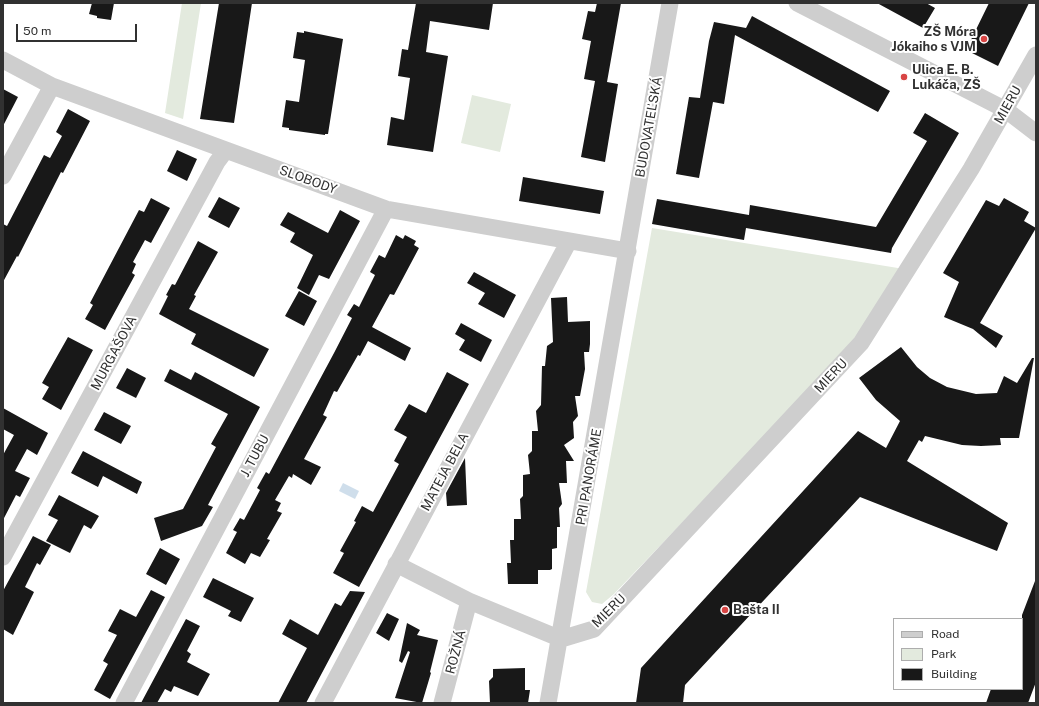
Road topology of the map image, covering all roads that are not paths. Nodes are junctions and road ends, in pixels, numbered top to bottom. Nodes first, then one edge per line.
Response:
1 (670, 3) edge
2 (797, 3) edge
3 (1036, 55) edge
4 (3, 60) edge
5 (52, 86) junction
6 (1006, 110) junction
7 (1036, 133) edge
8 (226, 150) junction
9 (3, 176) edge
10 (386, 210) junction
11 (569, 241) junction
12 (628, 251) junction
13 (3, 557) edge
14 (396, 564) junction
15 (469, 601) junction
16 (561, 639) junction
17 (124, 703) edge
18 (323, 703) edge
19 (442, 703) edge
20 (548, 703) edge

1 - 12 street, BUDOVATEĽSKÁ
2 - 6 street
3 - 6 street, MIERU
4 - 5 street, SLOBODY
5 - 8 street, SLOBODY
5 - 9 street
6 - 7 street
6 - 16 street, MIERU
8 - 10 street, SLOBODY
8 - 13 street, MURGAŠOVA
10 - 11 street, SLOBODY
10 - 17 street, J. TUBU
11 - 12 street, SLOBODY
11 - 14 street, MATEJA BELA
12 - 16 street, PRI PANORÁME
14 - 15 street
14 - 18 street, MATEJA BELA
15 - 16 street
15 - 19 street, ROŽNÁ
16 - 20 street, PRI PANORÁME

